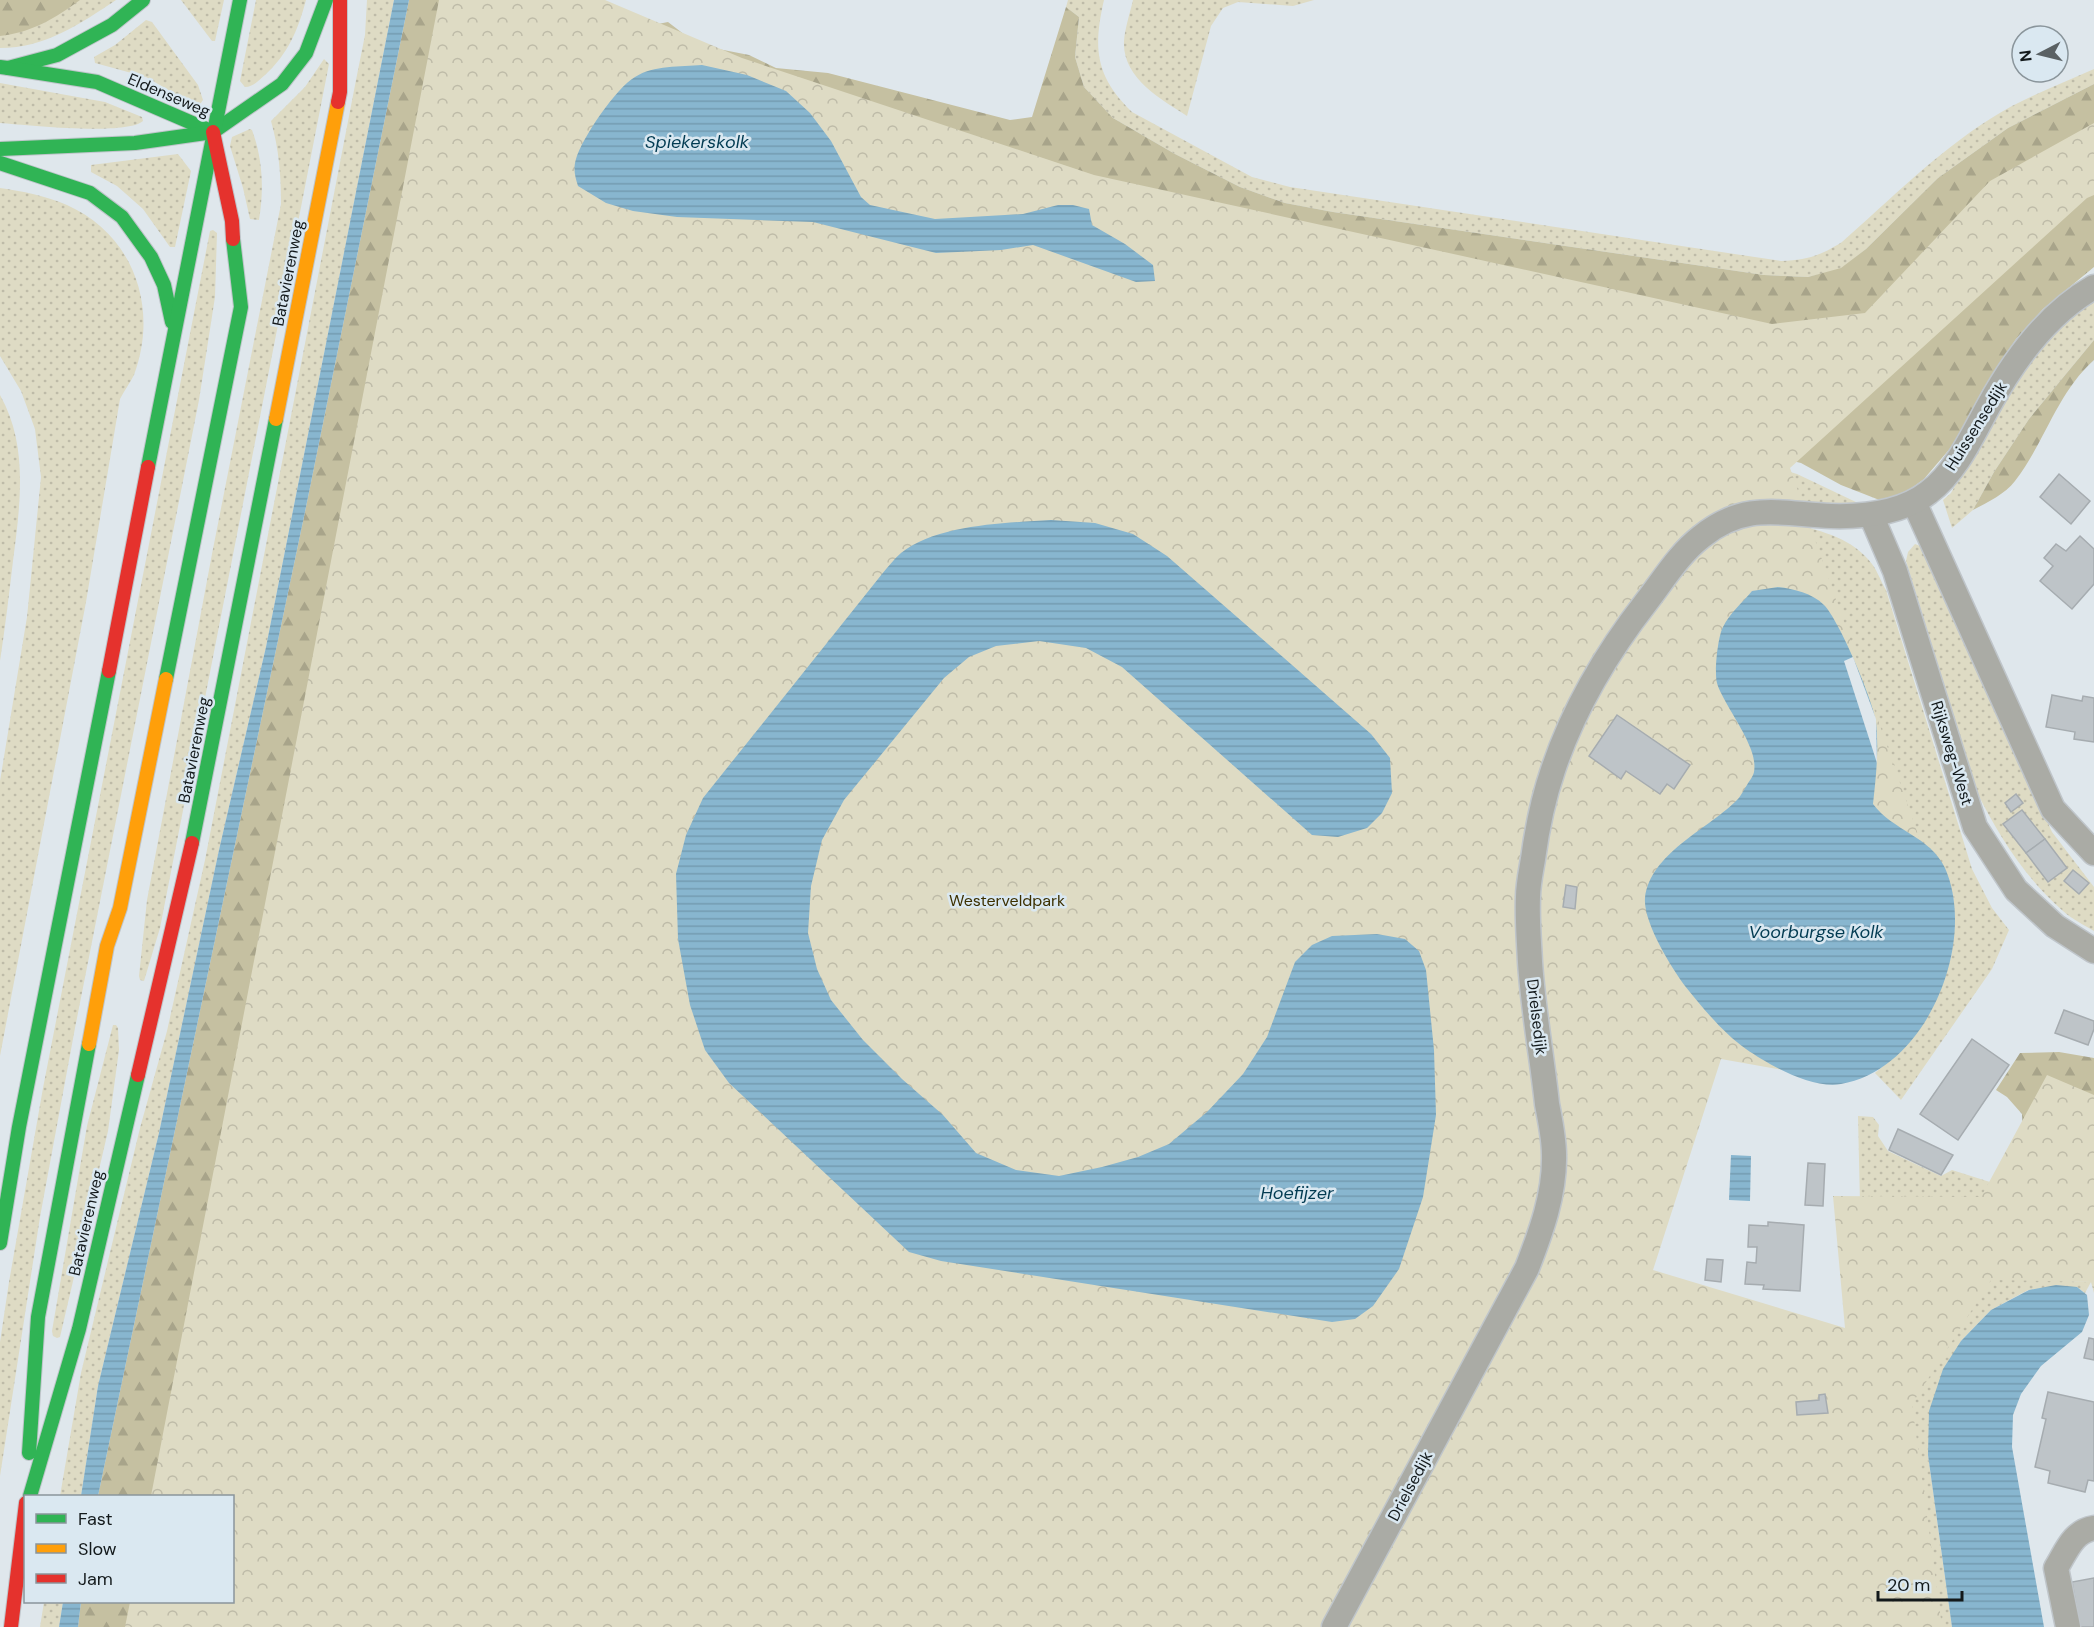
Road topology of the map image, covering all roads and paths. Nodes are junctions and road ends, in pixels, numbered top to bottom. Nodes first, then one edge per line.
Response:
1 (143, 0) edge
2 (240, 0) edge
3 (326, 0) edge
4 (340, 0) edge
5 (4, 67) edge
6 (213, 132) junction
7 (0, 149) edge
8 (0, 163) edge
9 (2094, 287) edge
10 (174, 333) junction
11 (1914, 502) junction
12 (1871, 515) junction
13 (1831, 516) joint
14 (2094, 853) edge
15 (2094, 951) edge
16 (0, 1243) edge
17 (28, 1495) edge
18 (29, 1495) edge
19 (24, 1519) edge
20 (2094, 1528) edge
21 (11, 1627) edge
22 (1334, 1627) edge
23 (2068, 1627) edge

1 - 5 main road, Eldenseweg
2 - 6 main road, Batavierenweg
3 - 6 main road
4 - 18 main road, Batavierenweg
5 - 6 main road, Eldenseweg
6 - 7 main road, Eldenseweg
6 - 10 main road, Batavierenweg
6 - 17 main road, Batavierenweg
8 - 10 main road
9 - 11 street, Huissensedijk
10 - 16 main road, Batavierenweg
11 - 12 street, Huissensedijk
11 - 14 street
12 - 13 street, Huissensedijk
12 - 15 street, Rijksweg-West
13 - 22 street, Drielsedijk
19 - 21 main road
20 - 23 street

